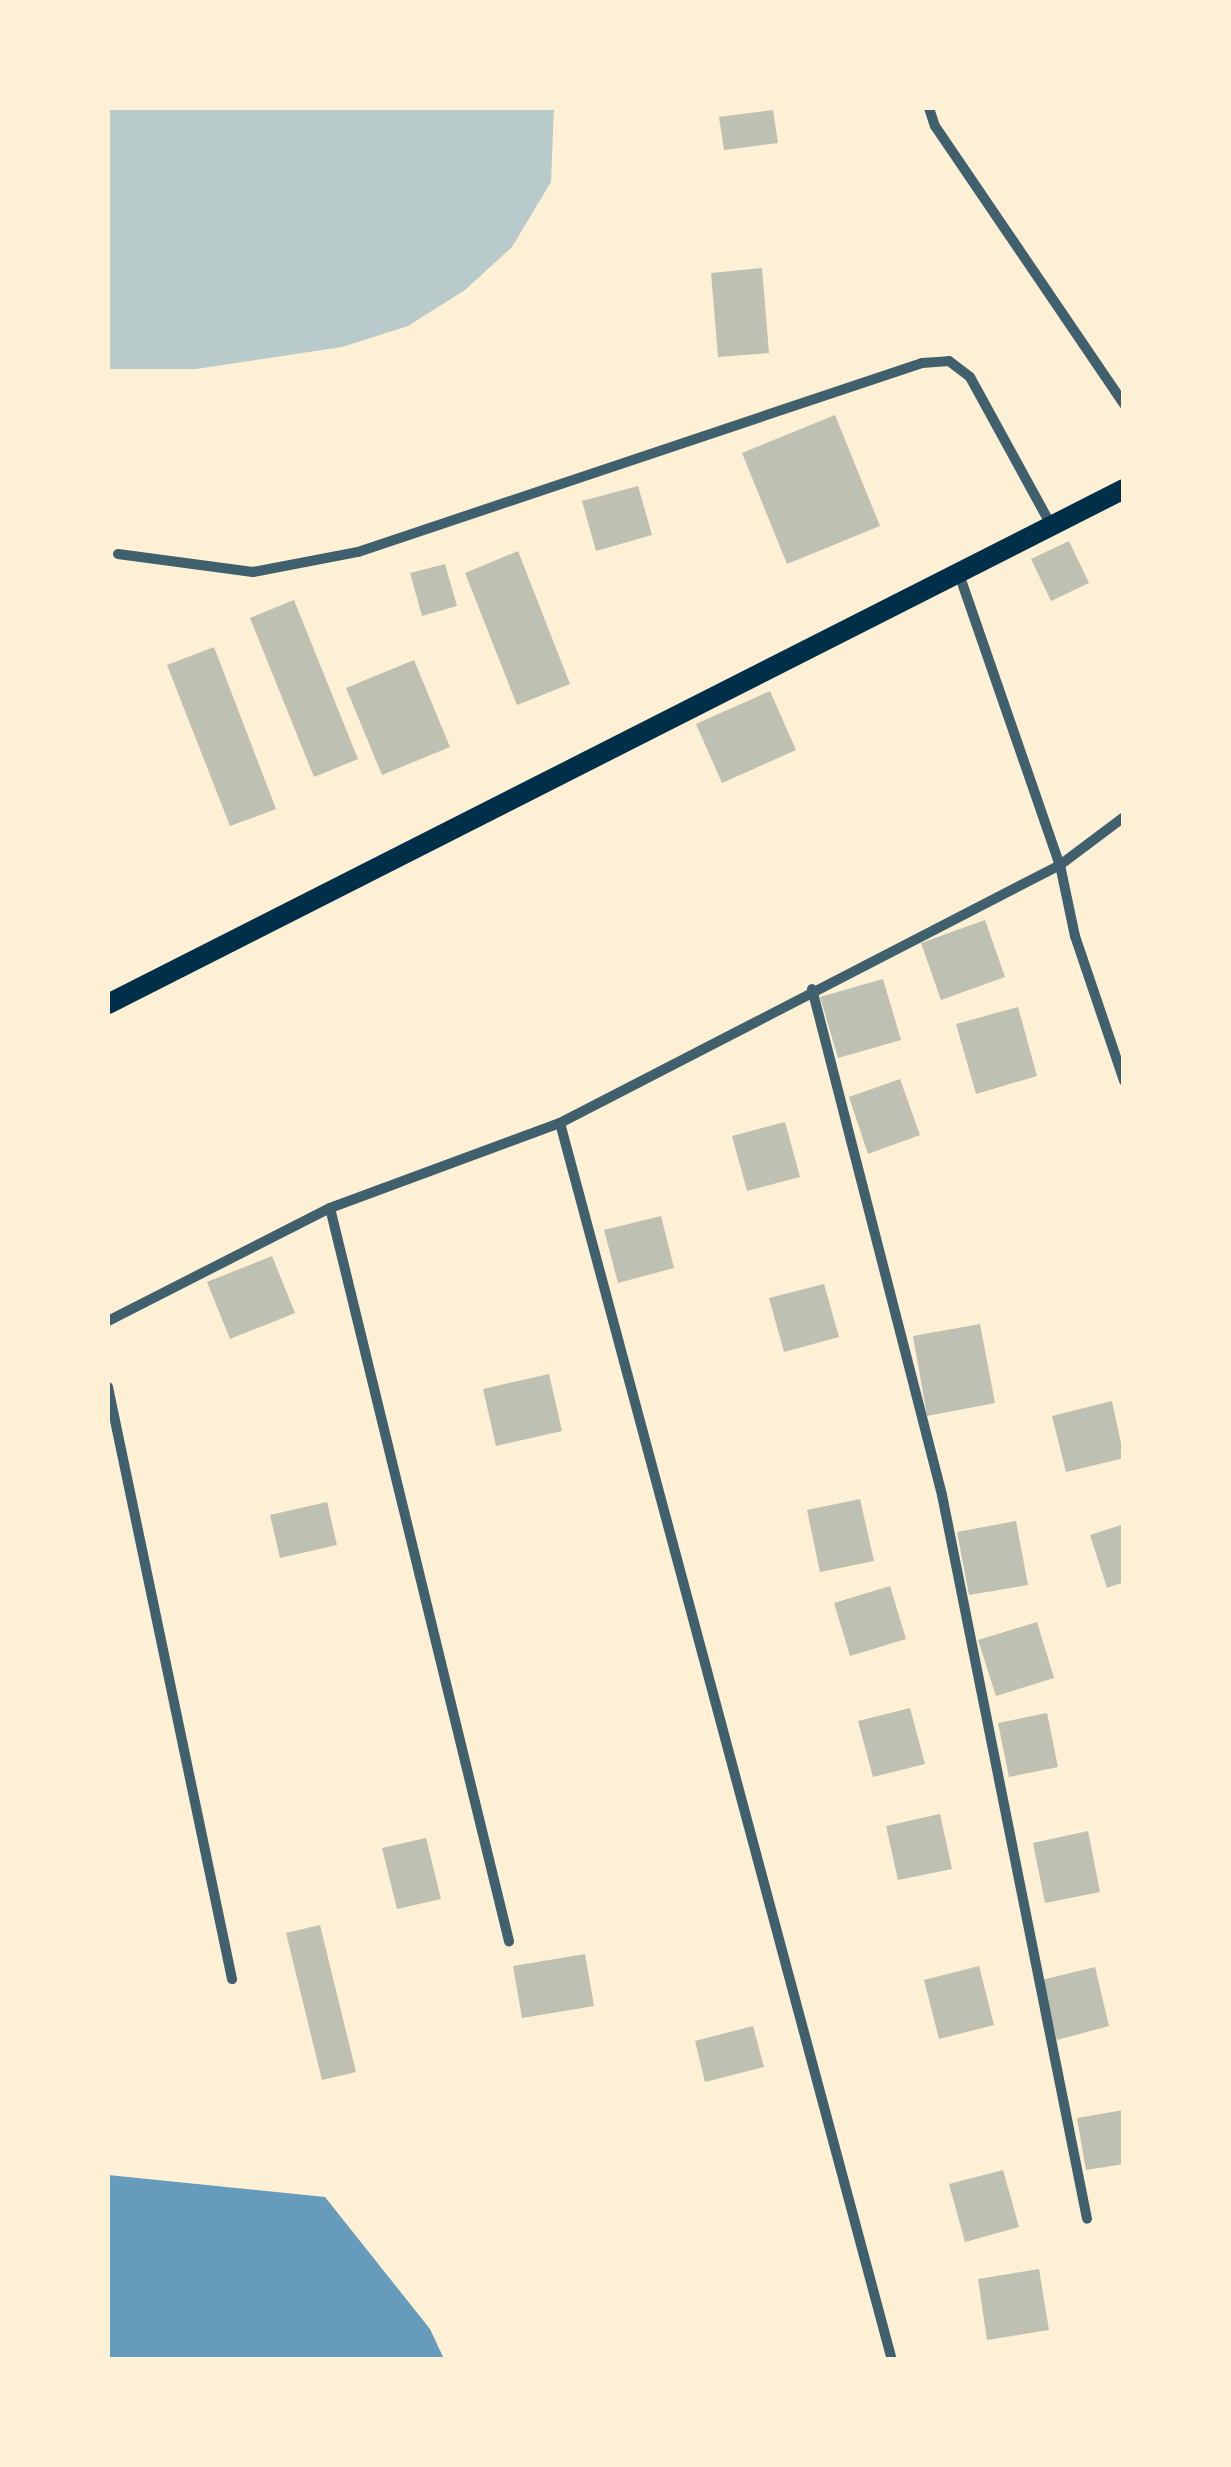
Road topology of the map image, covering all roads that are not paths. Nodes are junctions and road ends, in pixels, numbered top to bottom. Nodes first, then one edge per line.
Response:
1 (929, 108) edge
2 (1124, 404) edge
3 (1124, 489) edge
4 (1052, 526) junction
5 (118, 554) dead end
6 (959, 574) junction
7 (1124, 817) edge
8 (1060, 865) junction
9 (812, 989) junction
10 (108, 1004) edge
11 (1124, 1081) edge
12 (560, 1123) junction
13 (330, 1208) junction
14 (108, 1321) edge
15 (108, 1387) edge
16 (509, 1941) dead end
17 (232, 1978) dead end
18 (1087, 2218) dead end
19 (892, 2360) edge

1 - 2 street
3 - 4 main road
4 - 5 street
4 - 6 main road
6 - 8 street
6 - 10 main road
7 - 8 street
8 - 9 street
8 - 11 street
9 - 12 street
9 - 18 street
12 - 13 street
12 - 19 street
13 - 14 street
13 - 16 street
15 - 17 street

